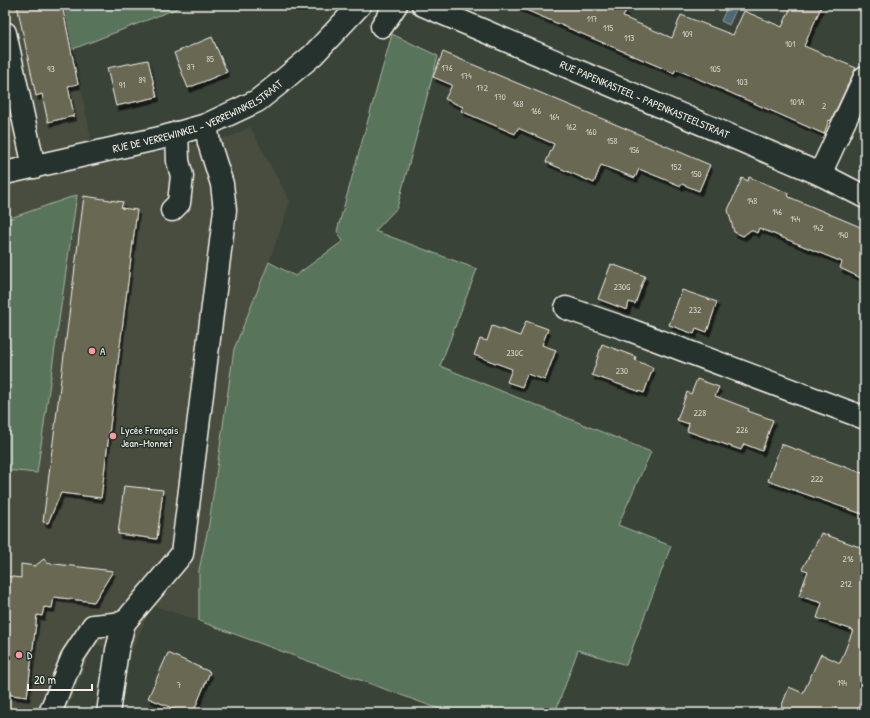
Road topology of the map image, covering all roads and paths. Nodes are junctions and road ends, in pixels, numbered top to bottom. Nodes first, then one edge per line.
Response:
1 (396, 5) edge
2 (423, 5) edge
3 (354, 7) edge
4 (382, 26) dead end
5 (5, 33) edge
6 (865, 77) edge
7 (206, 125) junction
8 (176, 134) junction
9 (34, 167) junction
10 (5, 173) edge
11 (820, 174) junction
12 (865, 196) edge
13 (171, 214) dead end
14 (566, 308) dead end
15 (865, 418) edge
16 (124, 623) junction
17 (50, 713) edge
18 (108, 713) edge

1 - 4 street
2 - 11 street, RUE PAPENKASTEEL - PAPENKASTEELSTRAAT
3 - 7 street, RUE DE VERREWINKEL - VERREWINKELSTRAAT
5 - 9 street
6 - 11 street
7 - 8 street, RUE DE VERREWINKEL - VERREWINKELSTRAAT
7 - 16 street
8 - 9 street, RUE DE VERREWINKEL - VERREWINKELSTRAAT
8 - 13 street
9 - 10 street, RUE DE VERREWINKEL - VERREWINKELSTRAAT
11 - 12 street, RUE PAPENKASTEEL - PAPENKASTEELSTRAAT
14 - 15 street
16 - 17 street
16 - 18 street

